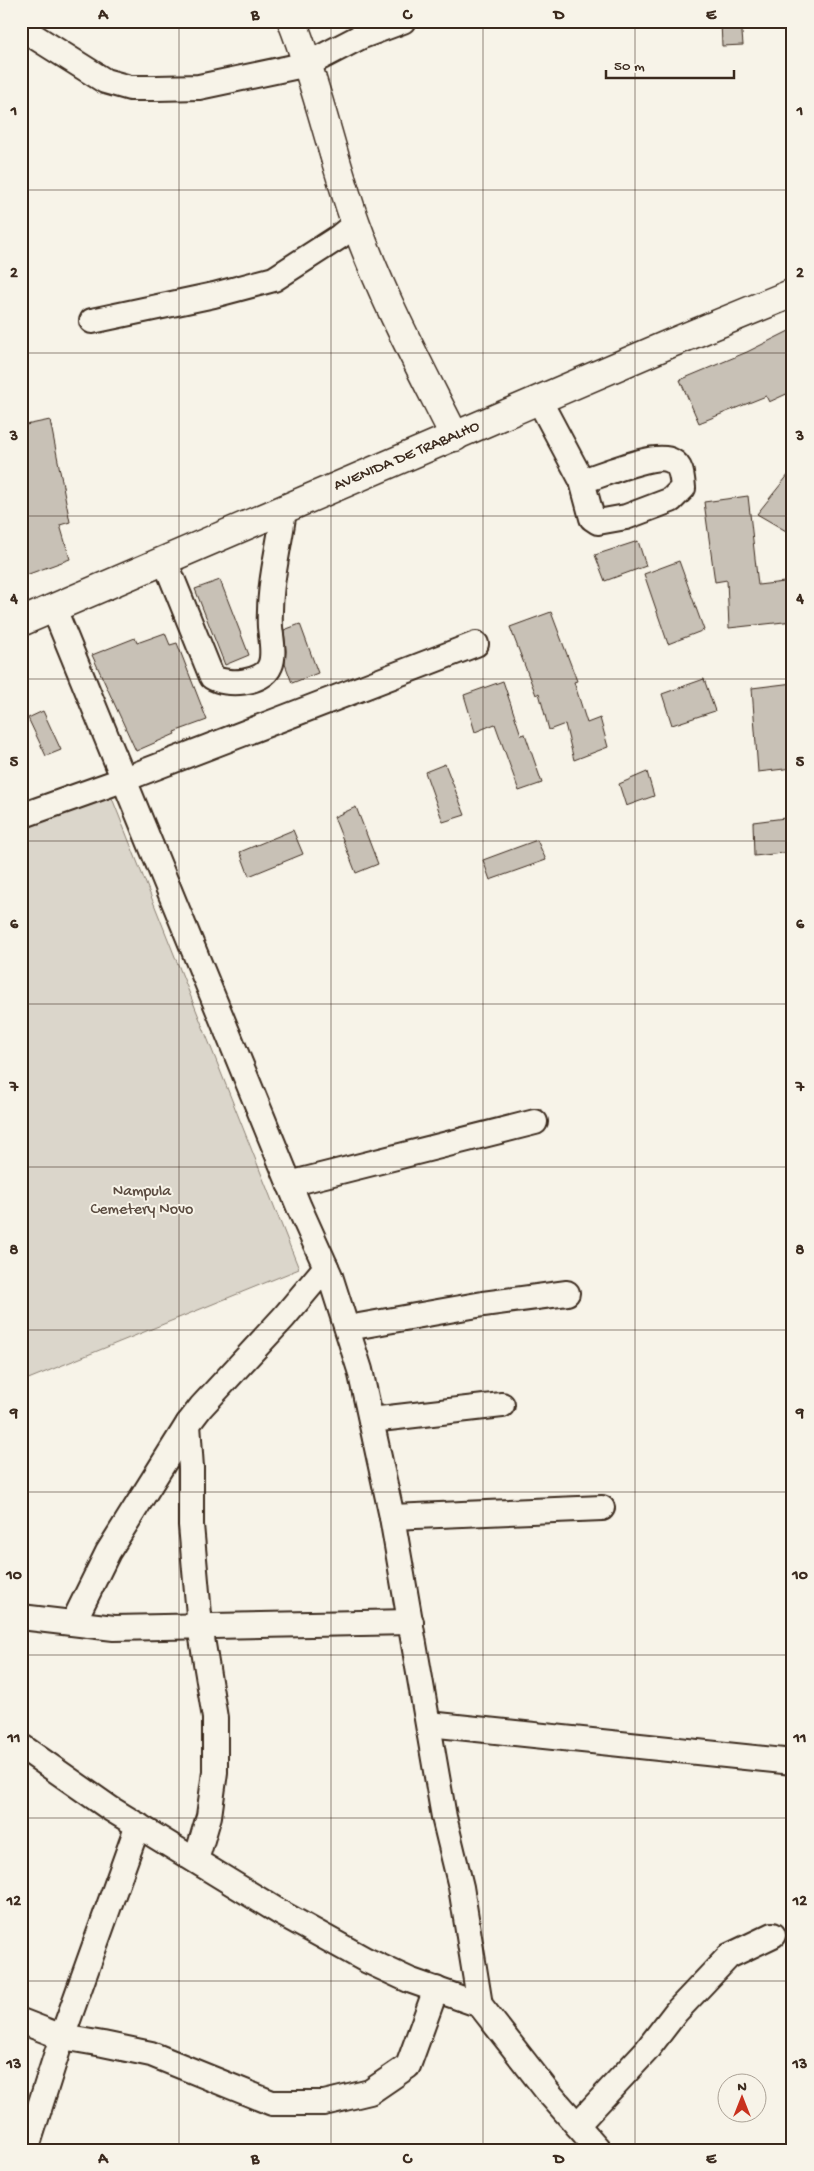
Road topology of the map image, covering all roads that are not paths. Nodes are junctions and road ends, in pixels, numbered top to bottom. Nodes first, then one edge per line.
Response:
1 (292, 21) edge
2 (403, 21) edge
3 (21, 28) edge
4 (308, 64) junction
5 (356, 223) junction
6 (793, 293) edge
7 (92, 321) dead end
8 (539, 400) junction
9 (455, 437) junction
10 (582, 482) dead end
11 (284, 510) junction
12 (165, 561) junction
13 (54, 609) junction
14 (21, 622) edge
15 (476, 644) dead end
16 (125, 779) junction
17 (21, 816) edge
18 (535, 1122) dead end
19 (289, 1184) junction
20 (326, 1267) junction
21 (567, 1293) dead end
22 (348, 1328) junction
23 (502, 1404) dead end
24 (371, 1420) junction
25 (188, 1424) junction
26 (602, 1508) dead end
27 (392, 1517) junction
28 (21, 1616) edge
29 (411, 1622) junction
30 (73, 1623) junction
31 (200, 1626) junction
32 (429, 1724) junction
33 (21, 1746) edge
34 (793, 1762) edge
35 (138, 1825) junction
36 (196, 1860) junction
37 (773, 1936) dead end
38 (436, 1989) junction
39 (480, 2005) junction
40 (21, 2021) edge
41 (62, 2037) junction
42 (577, 2125) junction
43 (26, 2150) edge
44 (599, 2150) edge

1 - 4 main road
2 - 4 street
3 - 4 street
4 - 5 main road
5 - 7 street
5 - 9 main road
6 - 8 main road, AVENIDA DE TRABALHO
8 - 9 main road, AVENIDA DE TRABALHO
8 - 10 street
9 - 11 main road, AVENIDA DE TRABALHO
11 - 12 main road, AVENIDA DE TRABALHO
11 - 12 street
12 - 13 main road, AVENIDA DE TRABALHO
13 - 14 main road, AVENIDA DE TRABALHO
13 - 16 street
15 - 16 street
16 - 17 street
16 - 19 street
18 - 19 street
19 - 20 street
20 - 22 street
20 - 25 street
21 - 22 street
22 - 24 street
23 - 24 street
24 - 27 street
25 - 30 street
25 - 31 street
26 - 27 street
27 - 29 street
28 - 30 street
29 - 31 street
29 - 32 street
30 - 31 street
31 - 36 street
32 - 34 street
32 - 39 street
33 - 35 street
35 - 36 street
35 - 41 street
36 - 38 street
37 - 42 street
38 - 39 street
38 - 41 street
39 - 42 street
40 - 41 street
41 - 43 street
42 - 44 street

